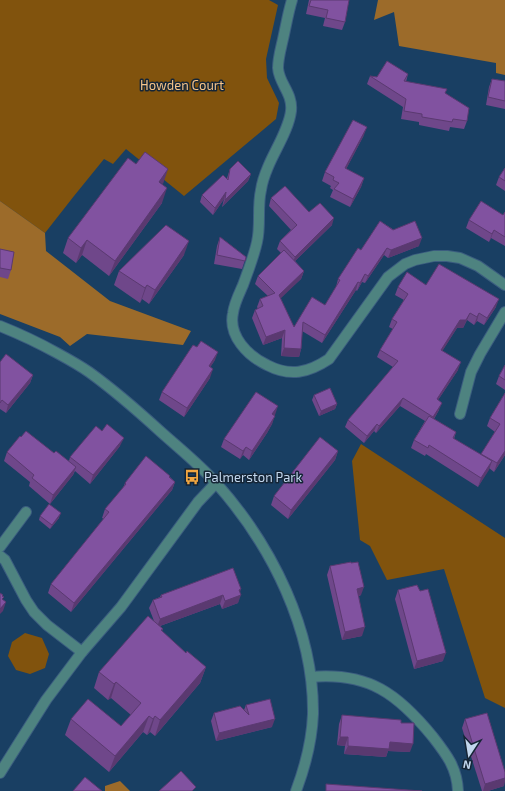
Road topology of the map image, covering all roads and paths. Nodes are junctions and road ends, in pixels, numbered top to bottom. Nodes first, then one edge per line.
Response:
1 (292, 0) edge
2 (505, 285) edge
3 (505, 312) edge
4 (0, 326) edge
5 (460, 414) dead end
6 (216, 483) junction
7 (26, 512) dead end
8 (0, 546) edge
9 (0, 556) edge
10 (82, 652) junction
11 (311, 676) junction
12 (0, 773) edge
13 (296, 791) edge
14 (458, 791) edge

1 - 2 street
3 - 5 street
4 - 6 street
6 - 10 street
6 - 11 street
7 - 8 street
9 - 10 street
10 - 12 street
11 - 13 street
11 - 14 street

